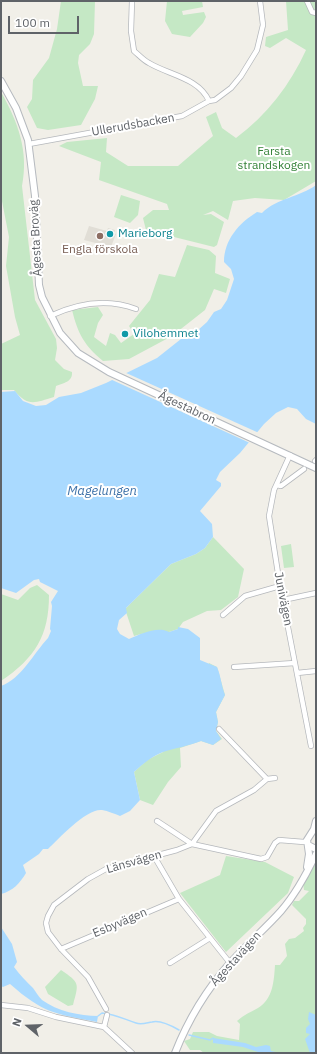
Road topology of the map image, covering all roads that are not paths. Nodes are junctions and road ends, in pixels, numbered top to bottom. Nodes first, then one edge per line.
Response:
1 (132, 1) edge
2 (260, 1) edge
3 (307, 1) edge
4 (316, 13) edge
5 (1, 81) edge
6 (209, 101) junction
7 (29, 144) junction
8 (136, 309) dead end
9 (50, 316) junction
10 (109, 372) joint
11 (290, 455) junction
12 (316, 468) edge
13 (304, 469) dead end
14 (277, 485) junction
15 (280, 586) junction
16 (316, 593) edge
17 (283, 600) junction
18 (223, 615) dead end
19 (295, 663) junction
20 (234, 667) dead end
21 (316, 671) edge
22 (297, 673) junction
23 (219, 729) dead end
24 (311, 746) dead end
25 (275, 778) dead end
26 (267, 779) junction
27 (157, 821) dead end
28 (316, 821) edge
29 (314, 833) edge
30 (307, 843) junction
31 (192, 844) junction
32 (316, 849) edge
33 (316, 854) edge
34 (154, 856) junction
35 (306, 871) junction
36 (179, 898) junction
37 (210, 938) junction
38 (61, 949) junction
39 (170, 963) dead end
40 (230, 963) junction
41 (1, 1005) edge
42 (106, 1010) dead end
43 (107, 1015) dead end
44 (104, 1027) junction
45 (132, 1053) edge
46 (174, 1053) edge

1 - 6 street
2 - 6 street, Ullerudsbacken
3 - 4 street
5 - 7 main road, Ågesta Broväg
6 - 7 street, Ullerudsbacken
7 - 9 main road, Ågesta Broväg
8 - 9 street
9 - 10 main road, Ågesta Broväg
10 - 11 main road, Ågestabron
11 - 12 main road
11 - 14 street, Junivägen
13 - 14 street
14 - 15 street, Junivägen
15 - 17 street, Junivägen
15 - 18 street
16 - 17 street
17 - 19 street, Junivägen
19 - 20 street
19 - 22 street, Junivägen
21 - 22 street
22 - 24 street, Junivägen
23 - 26 street
25 - 26 street
26 - 31 street
27 - 31 street
28 - 29 main road
29 - 30 main road
30 - 31 street
30 - 32 main road
30 - 35 main road, Ågestavägen
31 - 34 street, Länsvägen
33 - 35 main road, Ågestavägen
34 - 36 street
34 - 38 street, Länsvägen
35 - 40 main road, Ågestavägen
36 - 37 street
36 - 38 street, Esbyvägen
37 - 39 street
37 - 40 street
38 - 42 street, Länsvägen
40 - 46 main road, Ågestavägen
41 - 44 street
43 - 44 street
44 - 45 street

